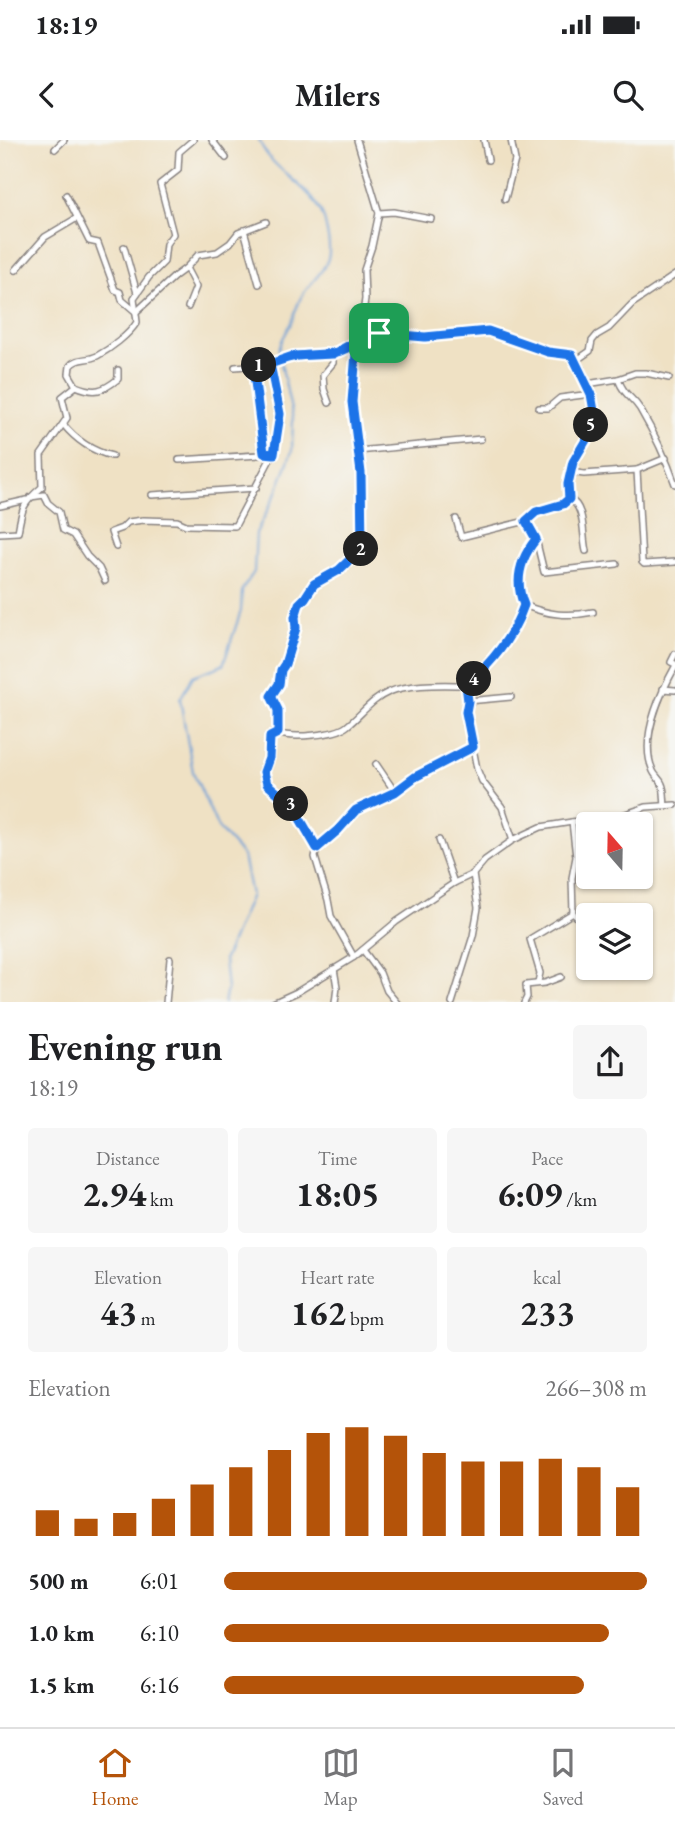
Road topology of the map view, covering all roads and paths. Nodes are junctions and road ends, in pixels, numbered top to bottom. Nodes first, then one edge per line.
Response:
1 (64, 140) edge
2 (193, 140) edge
3 (212, 140) edge
4 (357, 140) edge
5 (484, 140) edge
6 (511, 140) edge
7 (55, 149) dead end
8 (226, 158) dead end
9 (488, 160) dead end
10 (66, 195) dead end
11 (505, 199) dead end
12 (379, 213) junction
13 (77, 218) junction
14 (431, 219) dead end
15 (266, 222) dead end
16 (244, 230) junction
17 (124, 247) dead end
18 (186, 268) junction
19 (16, 270) dead end
20 (675, 275) edge
21 (259, 284) dead end
22 (137, 293) junction
23 (188, 307) dead end
24 (136, 312) junction
25 (360, 335) junction
26 (357, 341) junction
27 (333, 354) junction
28 (577, 360) junction
29 (270, 364) junction
30 (253, 366) junction
31 (235, 367) dead end
32 (118, 370) dead end
33 (669, 378) dead end
34 (618, 379) junction
35 (587, 384) junction
36 (76, 386) junction
37 (591, 394) junction
38 (329, 403) dead end
39 (539, 408) dead end
40 (63, 424) junction
41 (481, 439) dead end
42 (358, 450) junction
43 (264, 453) junction
44 (274, 454) junction
45 (112, 456) dead end
46 (666, 458) junction
47 (179, 460) dead end
48 (637, 470) junction
49 (570, 472) junction
50 (675, 484) edge
51 (256, 488) junction
52 (152, 495) dead end
53 (28, 498) junction
54 (569, 499) junction
55 (0, 506) edge
56 (456, 519) dead end
57 (526, 521) junction
58 (0, 533) edge
59 (536, 539) junction
60 (116, 547) dead end
61 (586, 551) dead end
62 (675, 562) edge
63 (617, 564) dead end
64 (105, 582) dead end
65 (524, 605) junction
66 (593, 612) dead end
67 (675, 654) edge
68 (675, 666) edge
69 (466, 685) junction
70 (663, 689) junction
71 (675, 690) edge
72 (511, 697) dead end
73 (468, 701) junction
74 (278, 733) junction
75 (473, 747) junction
76 (376, 764) dead end
77 (395, 792) junction
78 (675, 804) edge
79 (665, 806) junction
80 (572, 822) junction
81 (439, 840) dead end
82 (513, 840) junction
83 (317, 848) junction
84 (473, 874) junction
85 (454, 883) junction
86 (573, 912) junction
87 (576, 915) edge
88 (363, 950) junction
89 (354, 957) junction
90 (170, 958) dead end
91 (334, 969) junction
92 (561, 977) dead end
93 (538, 982) junction
94 (166, 1002) edge
95 (275, 1002) edge
96 (335, 1002) edge
97 (396, 1002) edge
98 (452, 1002) edge
99 (524, 1002) edge

1 - 7 street
2 - 22 street
3 - 8 street
4 - 12 street
5 - 9 street
6 - 11 street
10 - 13 street
12 - 14 street
12 - 25 street
13 - 19 street
13 - 24 street
15 - 16 street
16 - 18 street
16 - 21 street
17 - 22 street
18 - 23 street
18 - 24 street
20 - 28 street
22 - 24 street
24 - 36 street
25 - 26 street
25 - 28 street
26 - 27 street
26 - 42 street
27 - 29 street
27 - 38 street
28 - 35 street
29 - 30 street
29 - 44 street
30 - 31 street
30 - 43 street
32 - 36 street
33 - 34 street
34 - 35 street
34 - 46 street
35 - 37 street
36 - 40 street
37 - 39 street
37 - 49 street
40 - 45 street
40 - 53 street
41 - 42 street
42 - 74 street
43 - 44 street
43 - 47 street
44 - 51 street
46 - 48 street
46 - 50 street
48 - 49 street
48 - 62 street
49 - 54 street
51 - 52 street
51 - 60 street
53 - 55 street
53 - 58 street
53 - 64 street
54 - 57 street
54 - 61 street
56 - 57 street
57 - 59 street
59 - 63 street
59 - 65 street
65 - 66 street
65 - 69 street
67 - 68 street
68 - 70 street
69 - 73 street
69 - 74 street
70 - 71 street
70 - 79 street
72 - 73 street
73 - 75 street
74 - 83 street
75 - 77 street
75 - 82 street
76 - 77 street
77 - 83 street
78 - 79 street
79 - 80 street
80 - 82 street
80 - 86 street
81 - 85 street
82 - 84 street
83 - 89 street
84 - 85 street
84 - 98 street
85 - 88 street
86 - 87 street
86 - 93 street
88 - 89 street
88 - 97 street
89 - 91 street
90 - 94 street
91 - 95 street
91 - 96 street
92 - 93 street
93 - 99 street

